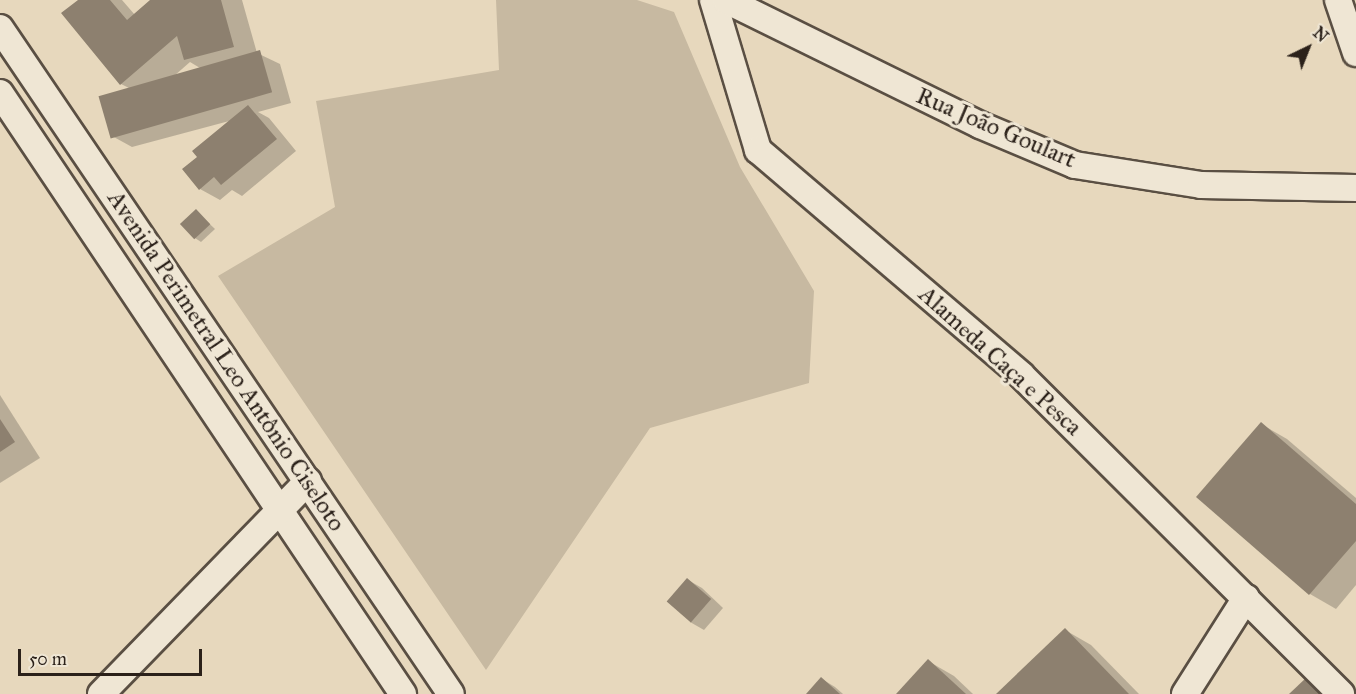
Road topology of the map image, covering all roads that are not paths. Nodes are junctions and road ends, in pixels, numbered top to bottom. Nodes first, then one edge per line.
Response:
1 (713, 0) edge
2 (726, 0) edge
3 (1338, 0) edge
4 (0, 28) edge
5 (1356, 53) edge
6 (0, 93) edge
7 (103, 179) junction
8 (1356, 188) edge
9 (71, 200) junction
10 (308, 482) junction
11 (280, 510) junction
12 (1246, 598) junction
13 (101, 694) edge
14 (403, 694) edge
15 (451, 694) edge
16 (1185, 694) edge
17 (1341, 694) edge

1 - 12 street, Alameda Caça e Pesca
2 - 8 street, Rua João Goulart
3 - 5 street
4 - 7 street, Avenida Perimetral Leo Antônio Ciseloto
6 - 9 street, Avenida Perimetral Leo Antônio Ciseloto
7 - 9 street
7 - 10 street, Avenida Perimetral Leo Antônio Ciseloto
9 - 11 street, Avenida Perimetral Leo Antônio Ciseloto
10 - 11 street
10 - 15 street, Avenida Perimetral Leo Antônio Ciseloto
11 - 13 street
11 - 14 street, Avenida Perimetral Leo Antônio Ciseloto
12 - 16 street
12 - 17 street, Alameda Caça e Pesca

